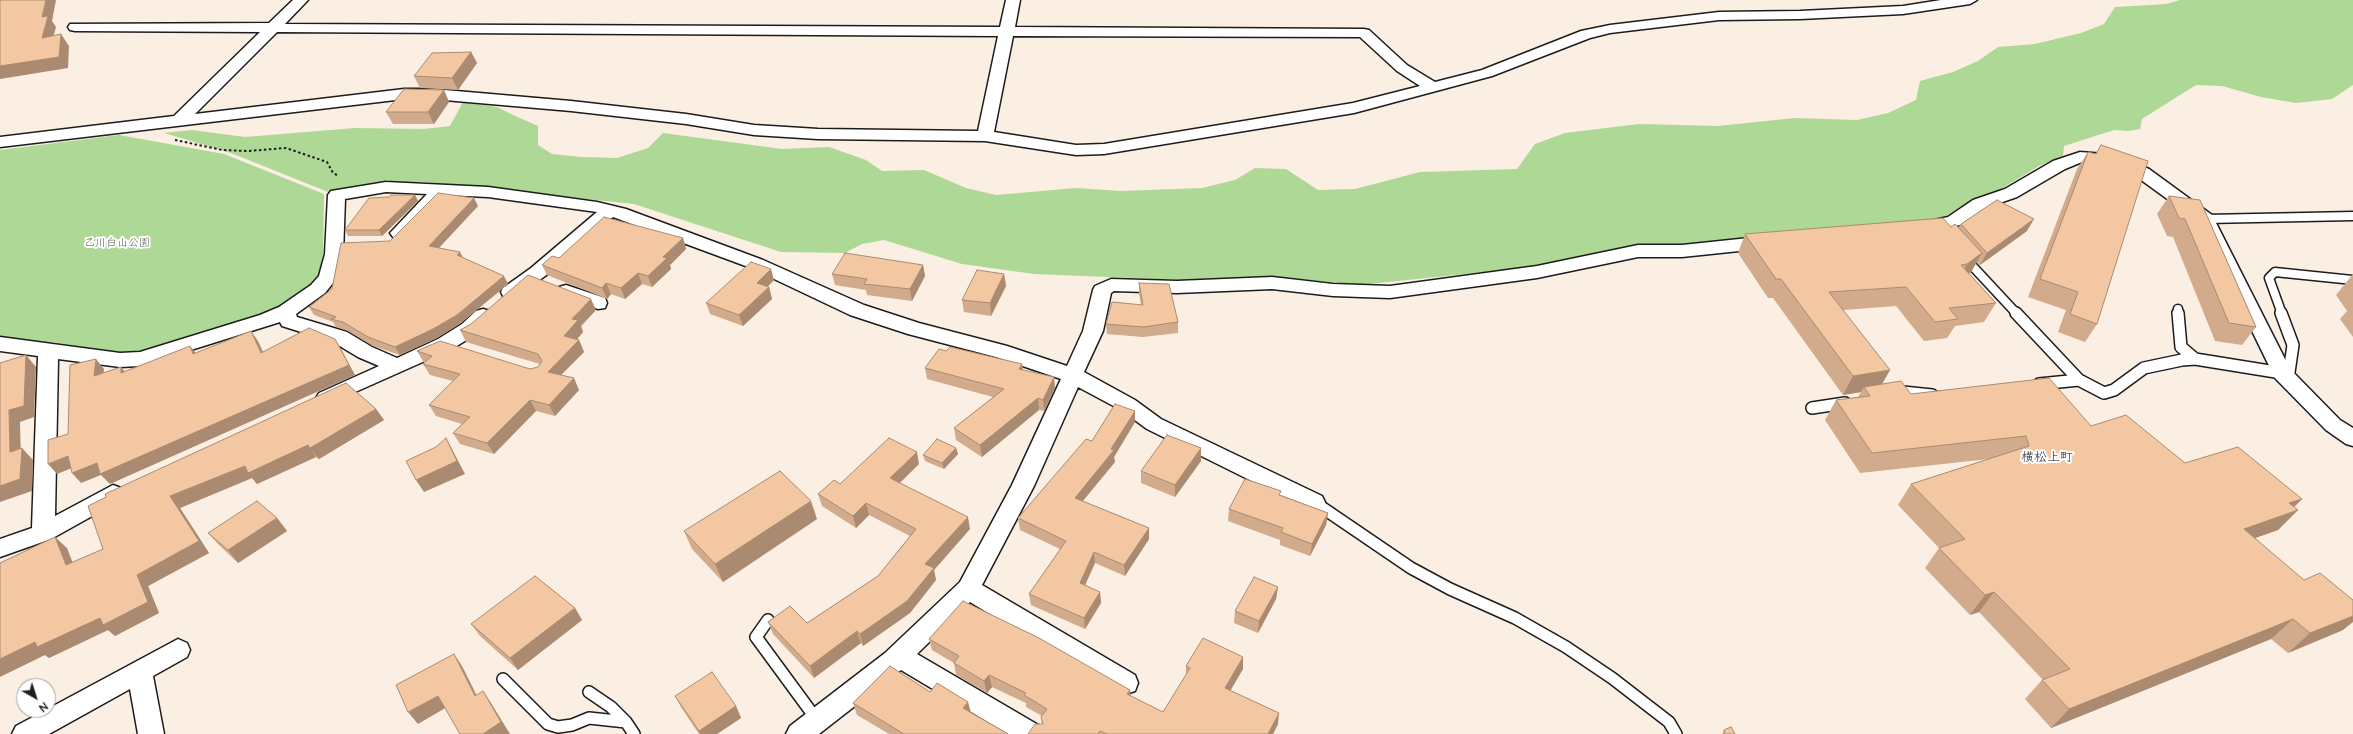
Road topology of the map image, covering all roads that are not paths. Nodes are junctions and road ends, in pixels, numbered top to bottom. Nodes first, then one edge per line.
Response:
1 (301, 0) edge
2 (1014, 0) edge
3 (1785, 0) edge
4 (1970, 0) edge
5 (1800, 15) junction
6 (75, 27) dead end
7 (273, 29) junction
8 (1009, 30) junction
9 (1433, 87) junction
10 (180, 120) junction
11 (986, 136) junction
12 (0, 142) edge
13 (442, 189) junction
14 (609, 211) junction
15 (2353, 216) edge
16 (2206, 219) junction
17 (1904, 228) edge
18 (1788, 240) edge
19 (388, 244) edge
20 (1960, 252) edge
21 (530, 277) junction
22 (2353, 280) edge
23 (598, 303) dead end
24 (2178, 309) dead end
25 (286, 312) junction
26 (0, 344) edge
27 (445, 344) junction
28 (48, 349) junction
29 (468, 351) edge
30 (2195, 359) junction
31 (398, 366) junction
32 (1075, 376) junction
33 (2285, 376) junction
34 (2079, 380) junction
35 (2025, 386) edge
36 (1943, 394) edge
37 (1886, 396) edge
38 (1857, 401) edge
39 (312, 404) edge
40 (1812, 408) dead end
41 (2353, 438) edge
42 (128, 487) edge
43 (1314, 502) joint
44 (43, 533) junction
45 (0, 548) edge
46 (968, 589) junction
47 (768, 620) edge
48 (178, 650) dead end
49 (899, 656) junction
50 (140, 672) junction
51 (503, 680) dead end
52 (1126, 683) dead end
53 (590, 692) dead end
54 (817, 720) junction
55 (626, 722) junction
56 (25, 734) edge
57 (151, 734) edge
58 (634, 734) edge
59 (799, 734) edge
60 (1031, 734) edge
61 (1676, 734) edge

1 - 7 street
2 - 8 street
3 - 5 street
4 - 5 street
5 - 9 street
6 - 7 street
7 - 8 street
7 - 10 street
8 - 9 street
8 - 11 street
9 - 11 street
10 - 11 street
10 - 12 street
13 - 14 street
13 - 19 street
13 - 25 street
14 - 21 street
14 - 32 street
15 - 16 lane
16 - 17 street
16 - 33 street
18 - 32 street
20 - 34 lane
21 - 23 street
21 - 27 street
22 - 33 lane
24 - 30 lane
25 - 28 street
25 - 31 street
26 - 28 street
27 - 29 street
27 - 31 street
28 - 44 street
30 - 33 lane
30 - 34 lane
31 - 39 street
32 - 43 street
32 - 46 street
33 - 41 street
34 - 35 lane
36 - 37 lane
38 - 40 lane
42 - 44 street
43 - 61 lane
44 - 45 street
46 - 49 street
46 - 52 street
47 - 54 lane
48 - 50 street
49 - 54 street
49 - 60 street
50 - 56 street
50 - 57 street
51 - 55 lane
53 - 55 lane
54 - 59 street
55 - 58 lane

